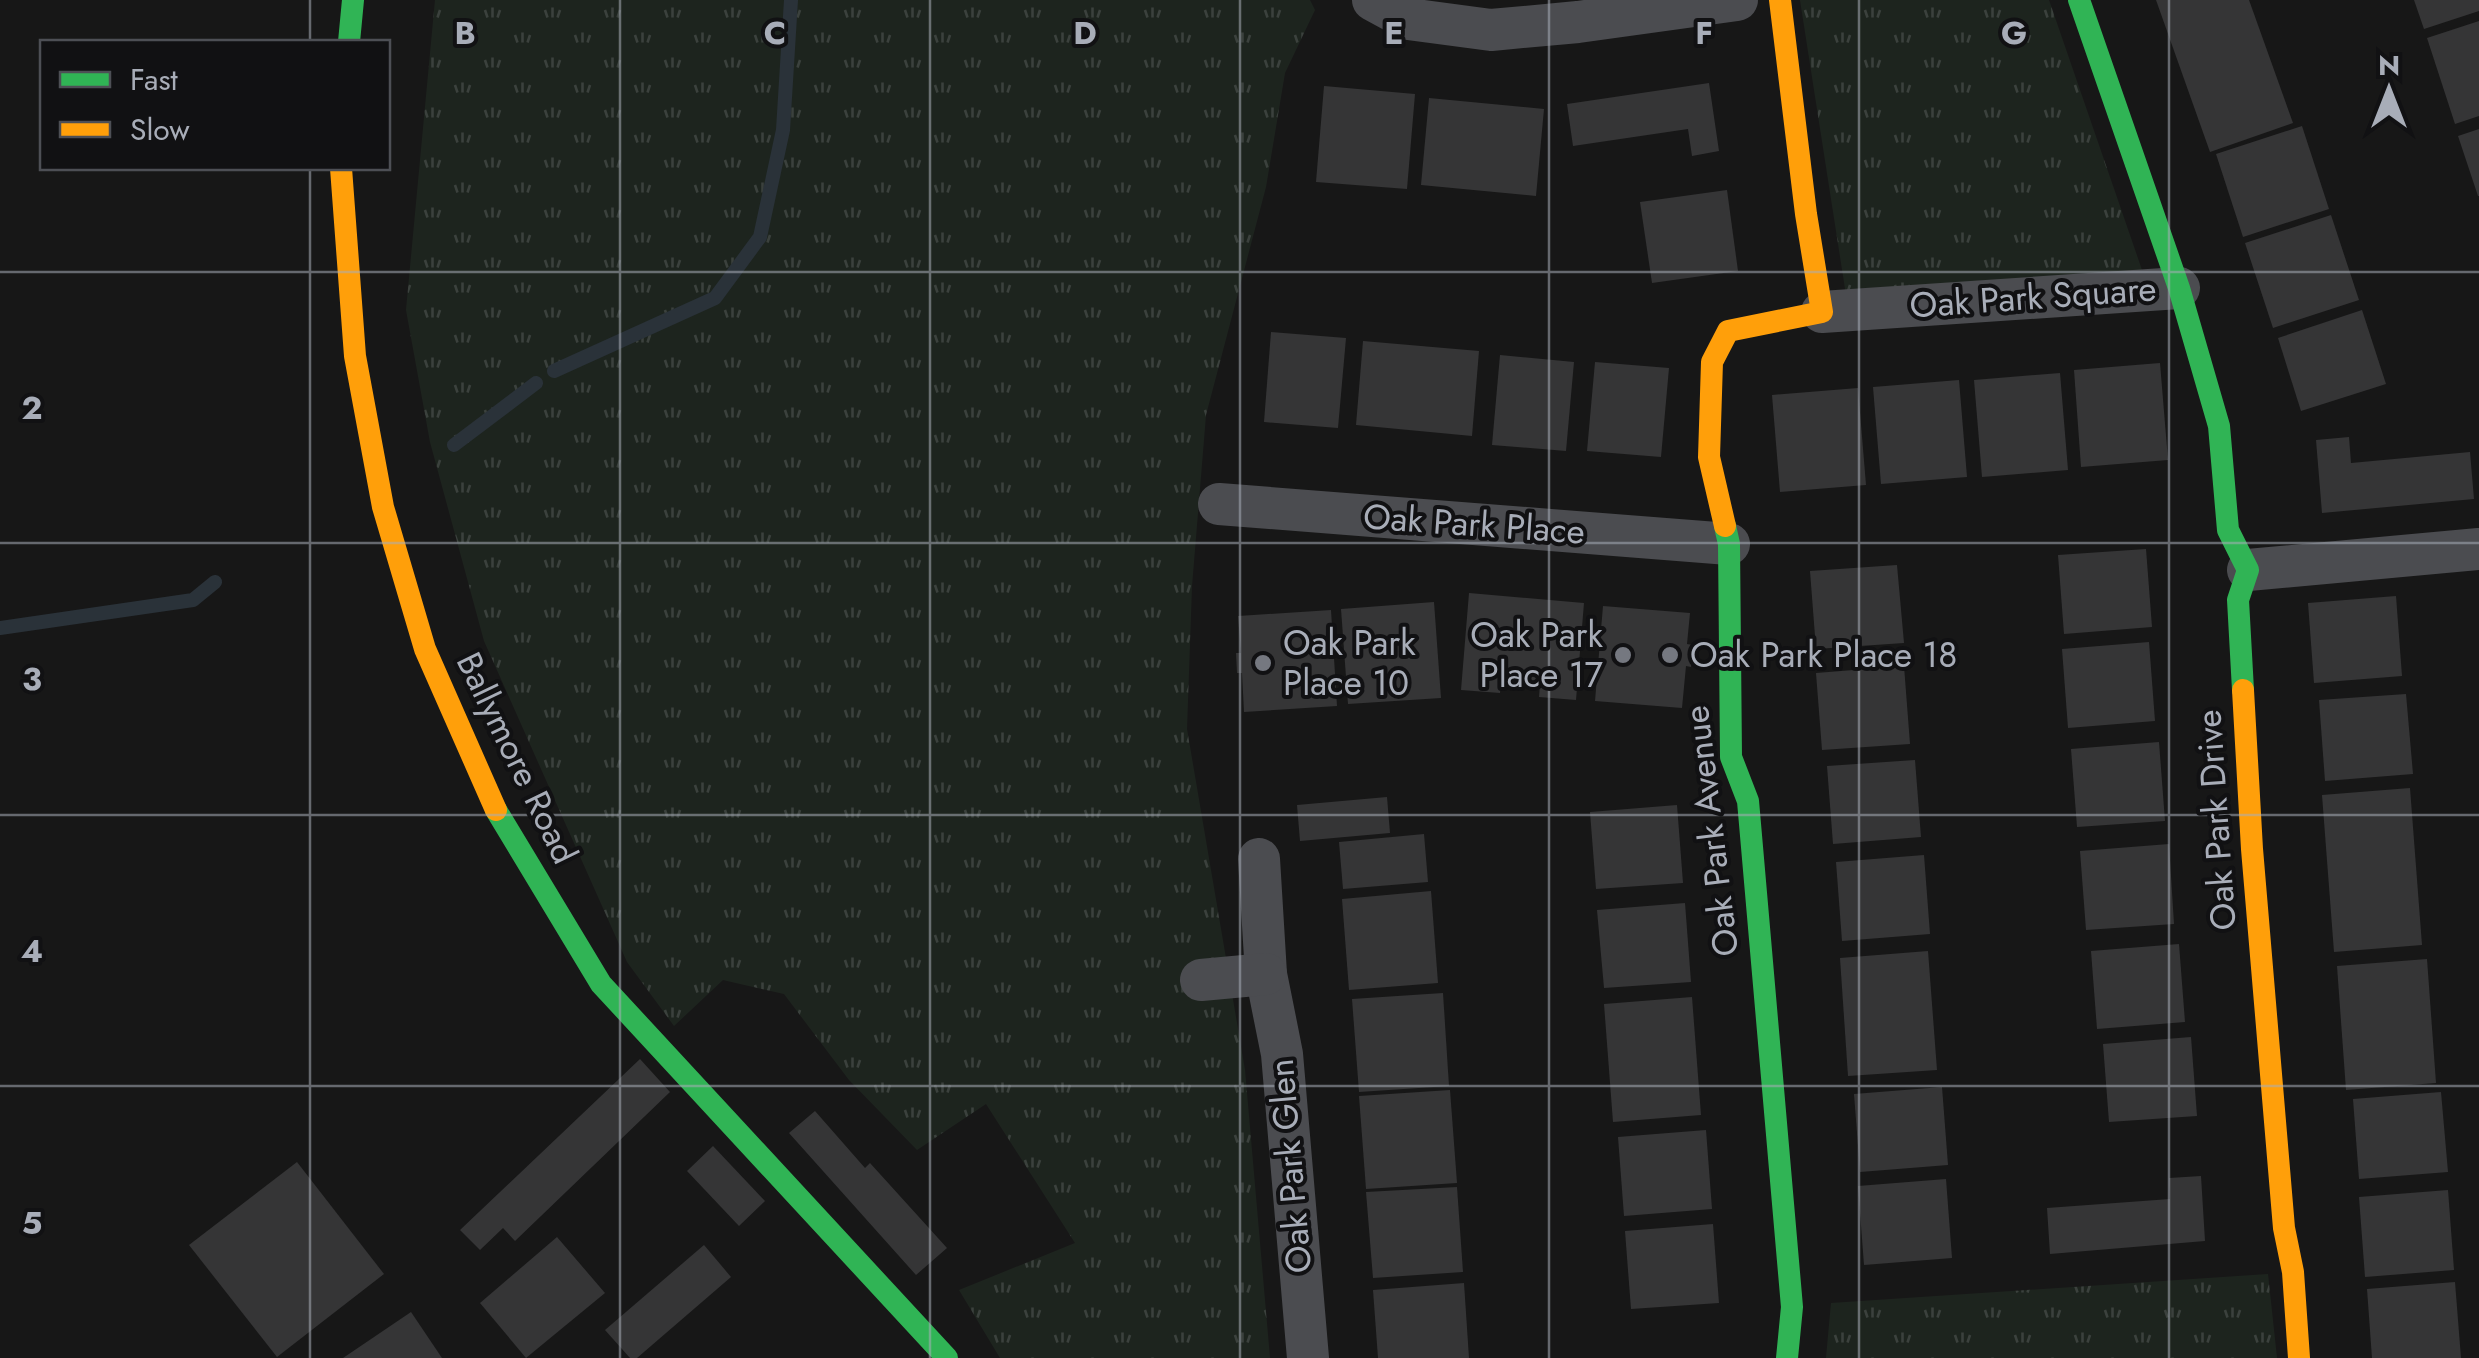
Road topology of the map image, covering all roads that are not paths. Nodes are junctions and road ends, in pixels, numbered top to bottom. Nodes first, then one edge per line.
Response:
1 (353, 0) edge
2 (1372, 0) edge
3 (1737, 0) edge
4 (1780, 0) edge
5 (2080, 0) edge
6 (349, 40) edge
7 (341, 170) edge
8 (2179, 288) junction
9 (1822, 312) junction
10 (1756, 324) joint
11 (1219, 504) dead end
12 (1729, 544) junction
13 (2479, 549) edge
14 (2248, 570) junction
15 (1259, 859) dead end
16 (1266, 974) junction
17 (1201, 980) dead end
18 (946, 1358) edge
19 (1308, 1358) edge
20 (1787, 1358) edge
21 (2300, 1358) edge

1 - 6 street
2 - 3 street
4 - 9 street
5 - 8 street, Oak Park Square
7 - 18 street, Ballymore Road
8 - 9 street, Oak Park Square
8 - 14 street
9 - 10 street, Oak Park Square
10 - 12 street, Oak Park Avenue
11 - 12 street, Oak Park Place
12 - 20 street, Oak Park Avenue
13 - 14 street
14 - 21 street, Oak Park Drive
15 - 16 street, Oak Park Glen
16 - 17 street
16 - 19 street, Oak Park Glen

